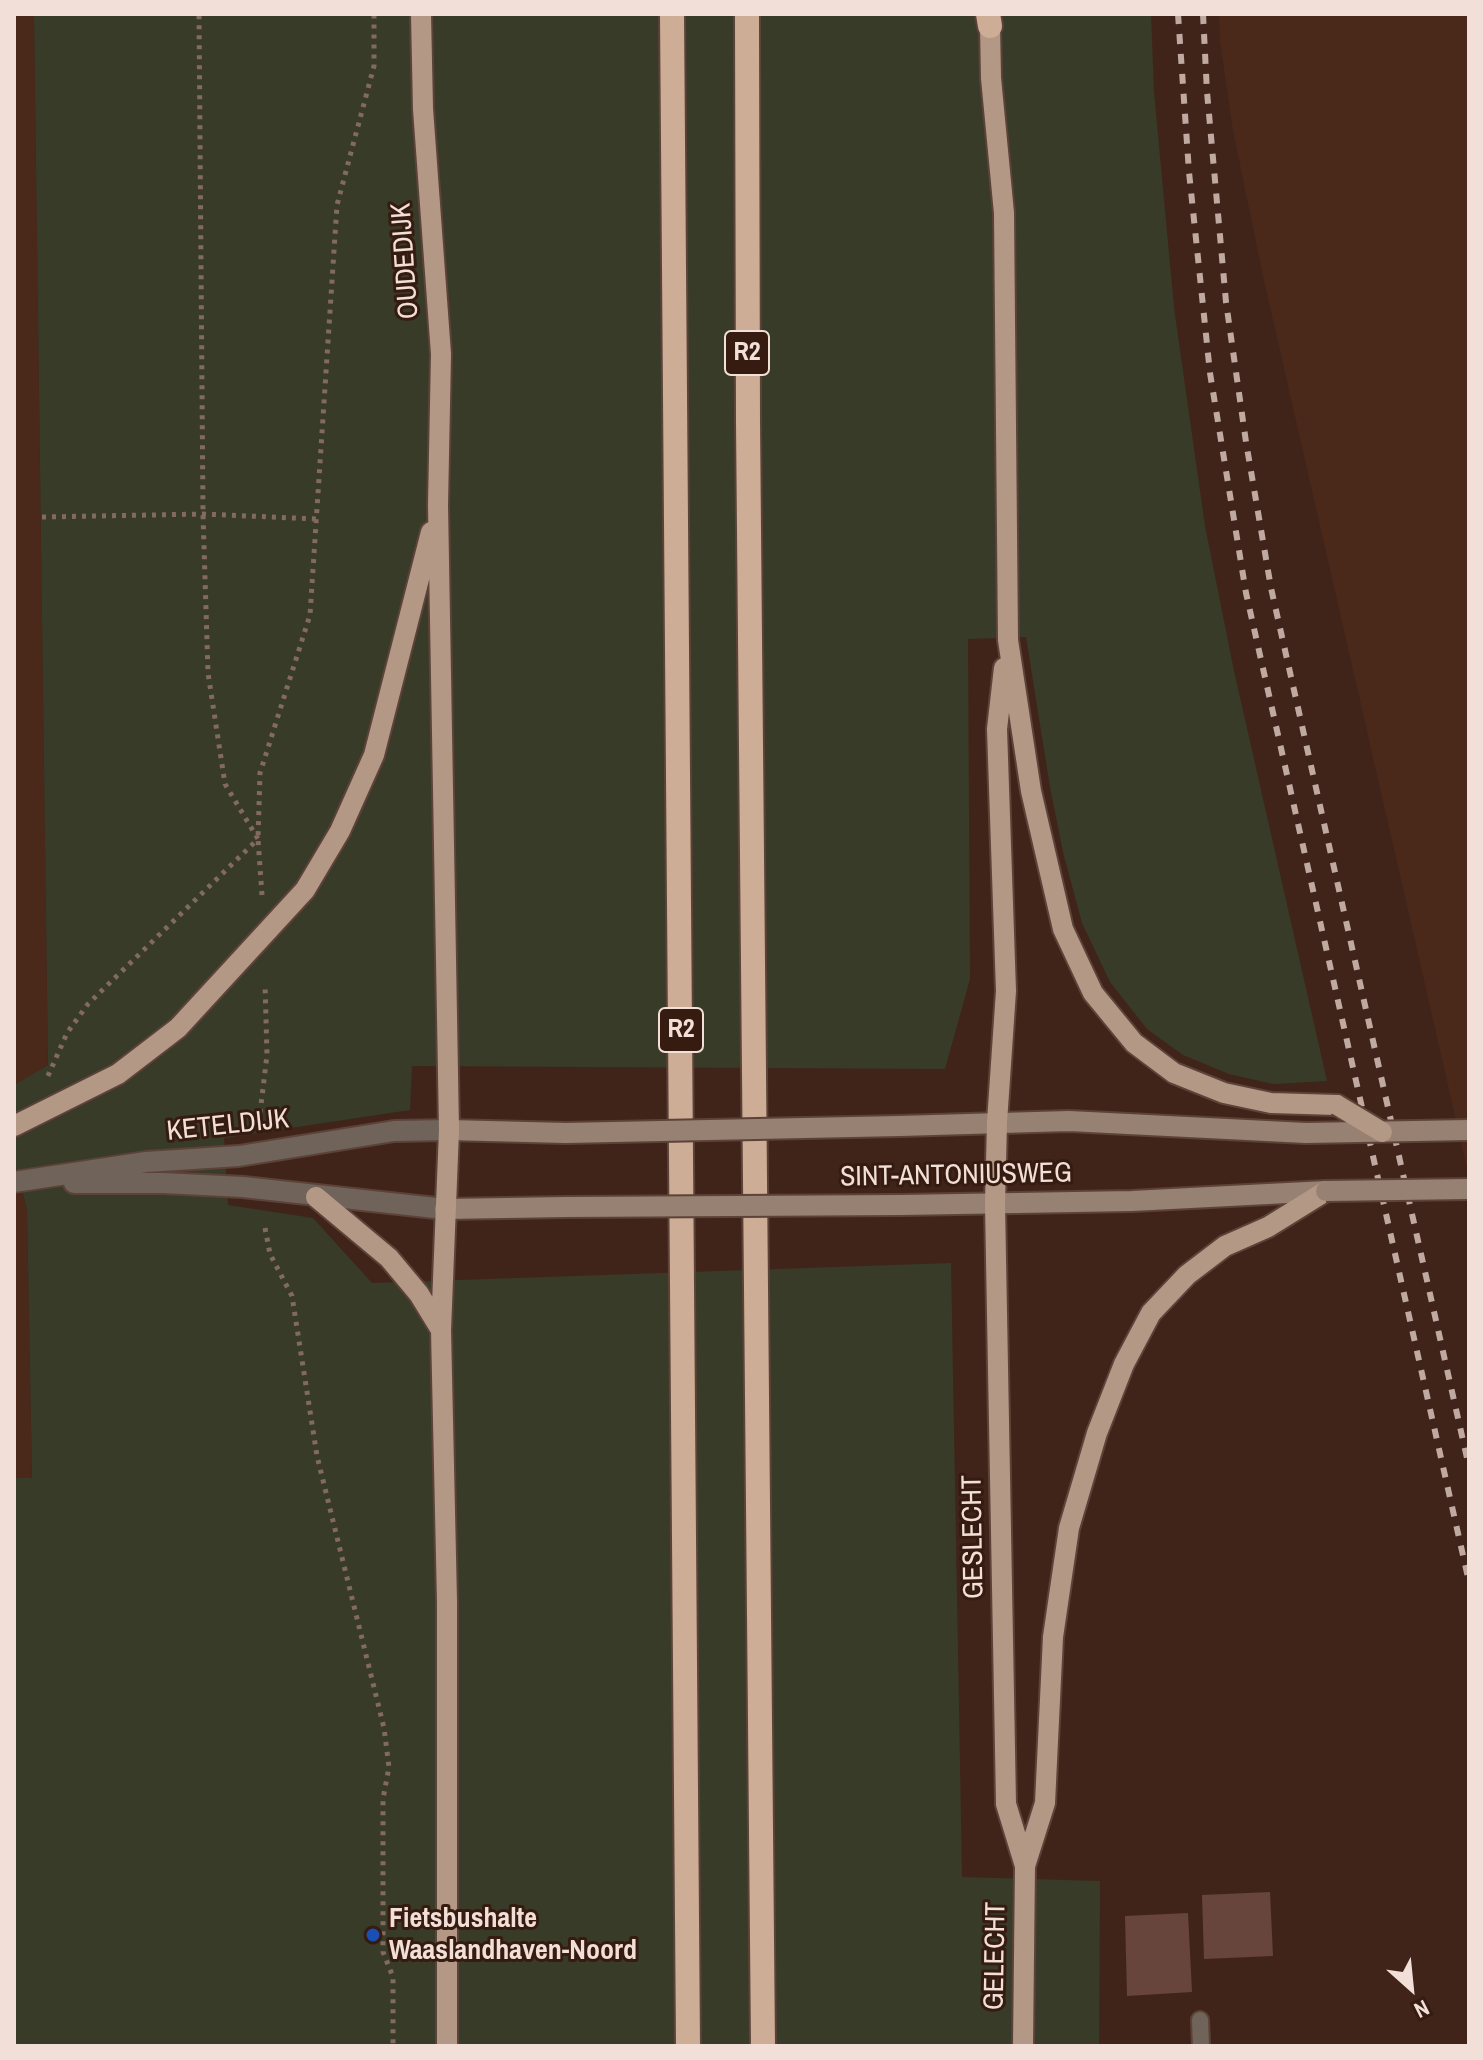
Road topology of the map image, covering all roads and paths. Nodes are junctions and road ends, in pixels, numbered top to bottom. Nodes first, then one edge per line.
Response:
1 (199, 14) edge
2 (374, 14) edge
3 (421, 14) edge
4 (672, 14) edge
5 (747, 14) edge
6 (989, 20) edge
7 (438, 505) junction
8 (203, 514) junction
9 (42, 517) dead end
10 (316, 519) junction
11 (1008, 640) junction
12 (258, 839) junction
13 (262, 899) dead end
14 (265, 984) dead end
15 (43, 1088) dead end
16 (260, 1113) dead end
17 (997, 1122) junction
18 (14, 1126) edge
19 (449, 1130) junction
20 (1469, 1130) edge
21 (1382, 1132) junction
22 (14, 1183) edge
23 (1469, 1189) edge
24 (1326, 1191) junction
25 (316, 1197) junction
26 (995, 1204) junction
27 (445, 1209) junction
28 (265, 1228) dead end
29 (441, 1330) junction
30 (1025, 1866) junction
31 (1200, 2020) dead end
32 (393, 2046) edge
33 (447, 2046) edge
34 (688, 2046) edge
35 (763, 2046) edge
36 (1023, 2046) edge
37 (1201, 2046) edge

1 - 8 path
2 - 10 path
3 - 7 main road, OUDEDIJK
4 - 34 highway, R2
5 - 35 highway, R2
6 - 11 main road
7 - 18 main road
7 - 19 main road
8 - 9 path
8 - 10 path
8 - 12 path
10 - 12 path
11 - 17 main road, GESLECHT
11 - 21 main road, bridge
12 - 13 path
12 - 15 path
14 - 16 path
17 - 19 main road, SINT-ANTONIUSWEG, bridge
17 - 21 main road, SINT-ANTONIUSWEG, bridge
17 - 26 main road, GESLECHT
19 - 22 street, KETELDIJK
19 - 27 main road
20 - 21 main road, SINT-ANTONIUSWEG, bridge
22 - 25 street, KETELDIJK
23 - 24 main road, SINT-ANTONIUSWEG, bridge
24 - 26 main road, SINT-ANTONIUSWEG
24 - 30 main road
25 - 27 street, KETELDIJK
25 - 29 main road
26 - 27 main road, SINT-ANTONIUSWEG, bridge
26 - 30 main road, GESLECHT
27 - 29 main road
28 - 32 path
29 - 33 main road
30 - 36 main road, GELECHT
31 - 37 lane

